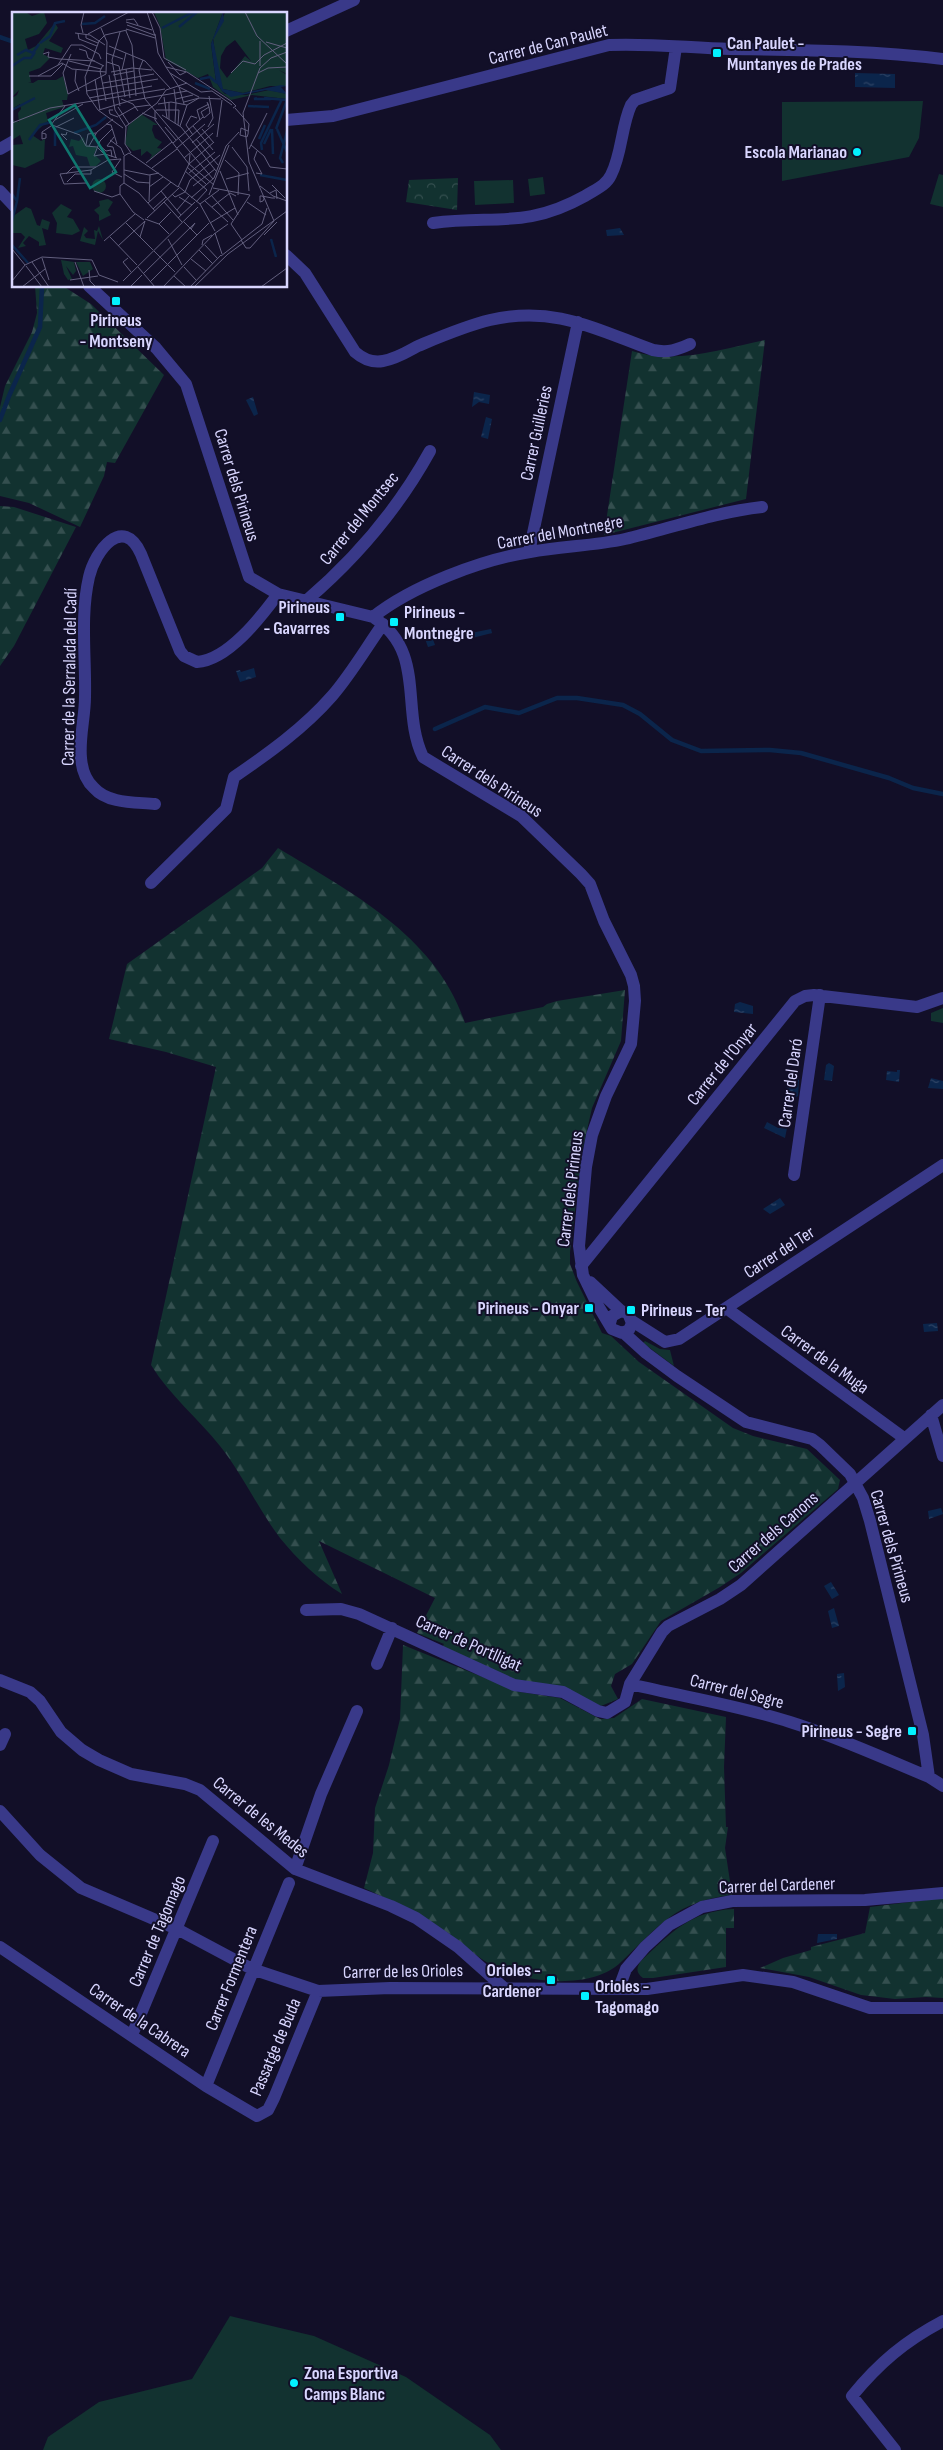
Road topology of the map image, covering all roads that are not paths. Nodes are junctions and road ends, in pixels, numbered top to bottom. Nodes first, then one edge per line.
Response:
1 (348, 1) edge
2 (288, 30) edge
3 (676, 47) junction
4 (943, 60) edge
5 (288, 120) edge
6 (12, 142) edge
7 (0, 149) edge
8 (0, 191) edge
9 (12, 204) edge
10 (433, 223) dead end
11 (288, 257) edge
12 (91, 288) edge
13 (578, 322) junction
14 (690, 344) dead end
15 (430, 452) dead end
16 (762, 507) dead end
17 (529, 552) junction
18 (278, 594) junction
19 (307, 600) junction
20 (378, 620) junction
21 (155, 804) dead end
22 (152, 882) dead end
23 (820, 995) junction
24 (943, 998) edge
25 (943, 1165) edge
26 (794, 1175) dead end
27 (582, 1271) junction
28 (726, 1308) junction
29 (621, 1311) junction
30 (632, 1321) junction
31 (610, 1323) junction
32 (624, 1333) junction
33 (943, 1405) edge
34 (931, 1416) junction
35 (904, 1438) junction
36 (943, 1456) edge
37 (856, 1485) junction
38 (306, 1610) dead end
39 (392, 1628) junction
40 (377, 1664) dead end
41 (0, 1680) edge
42 (630, 1684) junction
43 (357, 1711) dead end
44 (929, 1777) junction
45 (943, 1786) edge
46 (0, 1811) edge
47 (213, 1841) dead end
48 (295, 1869) junction
49 (289, 1883) dead end
50 (943, 1892) edge
51 (176, 1929) junction
52 (0, 1947) edge
53 (252, 1969) junction
54 (503, 1987) junction
55 (619, 1988) junction
56 (318, 1991) junction
57 (943, 2008) edge
58 (132, 2035) junction
59 (206, 2086) junction
60 (262, 2114) joint
61 (943, 2321) edge
62 (895, 2450) edge

1 - 2 street
3 - 4 street, Carrer de Can Paulet
3 - 5 street, Carrer de Can Paulet
3 - 10 street
6 - 7 street
8 - 9 street
11 - 13 street
12 - 18 street, Carrer dels Pirineus
13 - 14 street
13 - 17 street, Carrer Guilleries
15 - 19 street, Carrer del Montsec
16 - 17 street, Carrer del Montnegre
17 - 20 street, Carrer del Montnegre
18 - 19 street, Carrer dels Pirineus
18 - 21 street, Carrer de la Serralada del Cadí
19 - 20 street, Carrer dels Pirineus
20 - 22 street, Carrer del Montnegre
20 - 27 street, Carrer dels Pirineus
23 - 24 street, Carrer de l'Onyar
23 - 26 street, Carrer del Daró
23 - 27 street, Carrer de l'Onyar
25 - 28 street, Carrer del Ter
27 - 29 street
27 - 31 street, Carrer dels Pirineus
28 - 30 street, Carrer del Ter
28 - 35 street, Carrer de la Muga
29 - 30 street
29 - 31 street
30 - 32 street
31 - 32 street
32 - 37 street, Carrer dels Pirineus
33 - 34 street, Carrer dels Canons
34 - 35 street, Carrer dels Canons
34 - 36 street
35 - 37 street, Carrer dels Canons
37 - 42 street, Carrer dels Canons
37 - 44 street, Carrer dels Pirineus
38 - 39 street, Carrer de Portlligat
39 - 40 street
39 - 42 street, Carrer de Portlligat
41 - 48 street, Carrer de les Medes
42 - 44 street, Carrer del Segre
43 - 48 street
44 - 45 street, Carrer del Segre
46 - 51 street, Carrer de les Orioles
47 - 51 street, Carrer de Tagomago
48 - 54 street, Carrer de les Medes
49 - 53 street, Carrer Formentera
50 - 55 street, Carrer del Cardener
51 - 53 street, Carrer de les Orioles
51 - 58 street, Carrer de Tagomago
52 - 58 street, Carrer de la Cabrera
53 - 56 street, Carrer de les Orioles
53 - 59 street, Carrer Formentera
54 - 55 street, Carrer de les Orioles
54 - 56 street, Carrer de les Orioles
55 - 57 street, Carrer de les Orioles
56 - 60 street, Passatge de Buda
58 - 59 street, Carrer de la Cabrera
59 - 60 street, Carrer de la Cabrera
61 - 62 street

